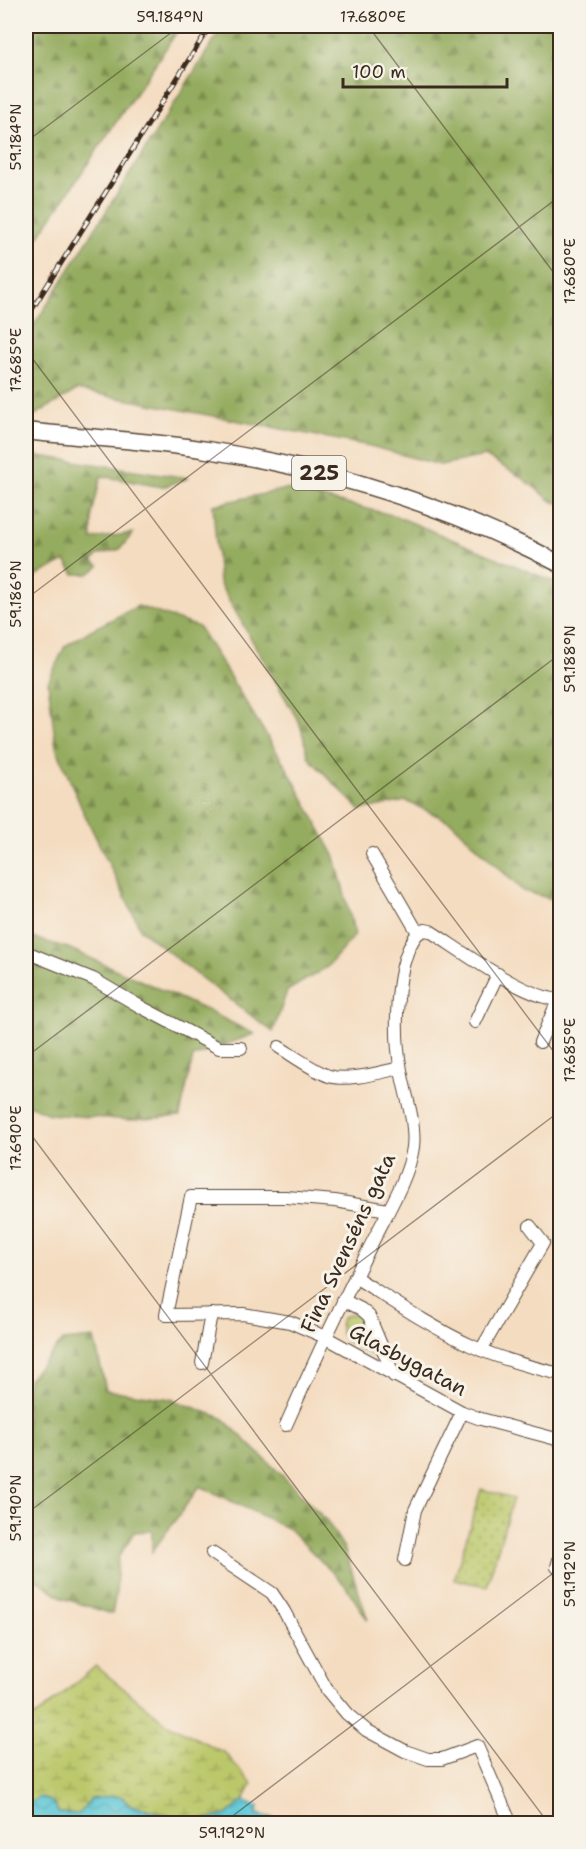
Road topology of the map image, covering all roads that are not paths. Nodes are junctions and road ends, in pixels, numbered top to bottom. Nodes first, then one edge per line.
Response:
1 (26, 431) edge
2 (561, 564) edge
3 (372, 854) dead end
4 (418, 933) junction
5 (26, 952) edge
6 (498, 974) junction
7 (559, 1000) edge
8 (475, 1022) dead end
9 (540, 1042) dead end
10 (279, 1047) dead end
11 (241, 1048) dead end
12 (400, 1068) junction
13 (388, 1210) junction
14 (530, 1226) dead end
15 (355, 1277) junction
16 (343, 1300) junction
17 (211, 1314) junction
18 (325, 1337) junction
19 (481, 1350) junction
20 (202, 1363) dead end
21 (561, 1374) edge
22 (394, 1376) junction
23 (462, 1412) junction
24 (286, 1425) dead end
25 (561, 1440) edge
26 (212, 1553) dead end
27 (405, 1560) dead end
28 (561, 1818) edge
29 (511, 1824) edge
30 (549, 1824) edge

1 - 2 main road, 225
3 - 4 street
4 - 6 street
4 - 12 street, Fina Svenséns gata
5 - 11 street
6 - 7 street
6 - 8 street
7 - 9 street
10 - 12 street
12 - 13 street, Fina Svenséns gata
13 - 15 street, Fina Svenséns gata
13 - 17 street, Glasbygatan
14 - 19 street
15 - 16 street, Fina Svenséns gata
15 - 19 street
16 - 18 street, Fina Svenséns gata
16 - 22 street
17 - 18 street, Glasbygatan
17 - 20 street
18 - 22 street, Glasbygatan
18 - 24 street, Fina Svenséns gata
19 - 21 street
22 - 23 street, Glasbygatan
23 - 25 street, Glasbygatan
23 - 27 street
26 - 29 street
28 - 30 street

